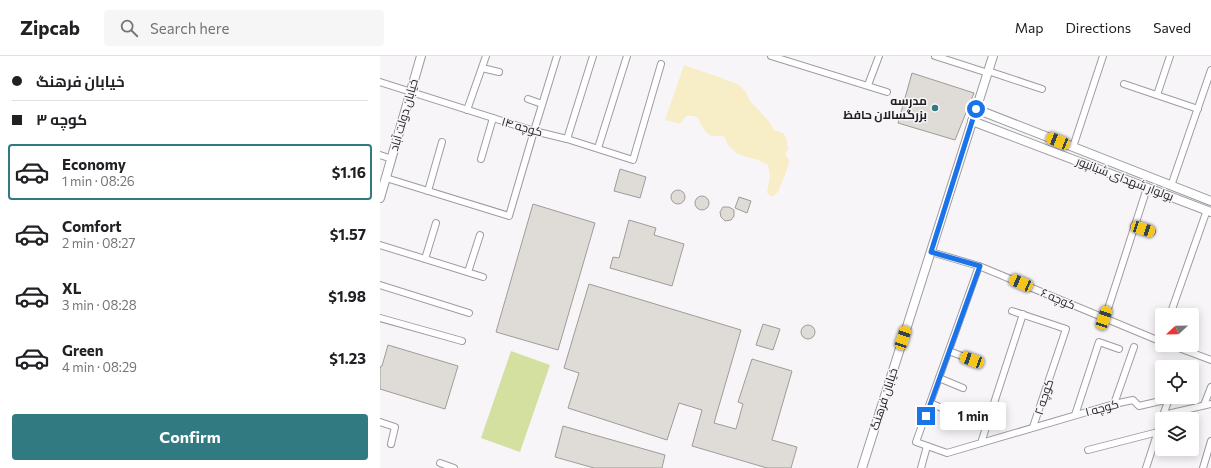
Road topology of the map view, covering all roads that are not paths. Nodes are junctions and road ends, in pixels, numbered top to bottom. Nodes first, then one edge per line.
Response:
1 (421, 56) edge
2 (486, 56) edge
3 (557, 56) edge
4 (593, 56) edge
5 (626, 56) edge
6 (771, 56) edge
7 (878, 56) edge
8 (935, 56) edge
9 (993, 56) edge
10 (1104, 56) edge
11 (1170, 56) edge
12 (661, 64) dead end
13 (482, 68) junction
14 (1211, 70) edge
15 (499, 72) dead end
16 (988, 72) junction
17 (380, 82) edge
18 (1124, 84) dead end
19 (868, 86) junction
20 (1042, 89) dead end
21 (411, 92) junction
22 (888, 92) dead end
23 (1157, 95) junction
24 (528, 99) dead end
25 (542, 104) junction
26 (976, 109) junction
27 (1198, 109) junction
28 (467, 110) junction
29 (493, 118) junction
30 (1000, 118) junction
31 (972, 121) junction
32 (995, 129) junction
33 (534, 131) junction
34 (568, 139) junction
35 (442, 142) dead end
36 (1073, 147) junction
37 (598, 148) junction
38 (380, 155) edge
39 (392, 159) junction
40 (481, 160) dead end
41 (386, 178) junction
42 (1171, 186) junction
43 (1147, 188) junction
44 (428, 191) junction
45 (1193, 194) junction
46 (380, 198) edge
47 (1211, 201) edge
48 (1189, 204) junction
49 (1209, 211) edge
50 (436, 223) dead end
51 (1134, 226) junction
52 (1152, 232) dead end
53 (480, 235) dead end
54 (380, 245) edge
55 (931, 252) junction
56 (425, 259) junction
57 (980, 266) junction
58 (468, 272) junction
59 (483, 277) dead end
60 (380, 285) edge
61 (1173, 308) edge
62 (1012, 311) dead end
63 (469, 313) dead end
64 (1023, 314) junction
65 (380, 318) edge
66 (1104, 318) junction
67 (1155, 337) edge
68 (462, 341) dead end
69 (1134, 347) dead end
70 (1119, 349) dead end
71 (949, 351) junction
72 (1190, 352) edge
73 (972, 360) dead end
74 (1211, 360) edge
75 (939, 378) junction
76 (1211, 387) edge
77 (964, 388) dead end
78 (930, 403) junction
79 (1114, 404) junction
80 (1208, 404) edge
81 (951, 412) dead end
82 (1164, 412) edge
83 (1182, 412) edge
84 (1075, 415) junction
85 (380, 422) edge
86 (1034, 427) junction
87 (1155, 433) edge
88 (1155, 441) edge
89 (1211, 441) edge
90 (982, 443) junction
91 (391, 444) dead end
92 (927, 446) junction
93 (1088, 450) dead end
94 (1209, 452) edge
95 (440, 463) dead end
96 (454, 468) edge
97 (862, 468) edge
98 (921, 468) edge
99 (1146, 468) edge
100 (1203, 468) edge

1 - 21 street, خیابان دولت آباد
2 - 13 street
3 - 25 street
4 - 34 street
5 - 37 street
6 - 19 street
7 - 19 street
8 - 16 street
9 - 16 street, خیابان فرهنگ
10 - 36 street
11 - 23 street
12 - 37 street, کوچه ۱۴
13 - 15 street
13 - 28 street
14 - 27 street
16 - 20 street
16 - 26 street, خیابان فرهنگ
17 - 21 street, کوچه ۱۴
18 - 23 street
19 - 22 street
21 - 28 street, کوچه ۱۴
21 - 39 street, خیابان دولت آباد
23 - 27 street
24 - 25 street
25 - 33 street
26 - 30 street, بولوار شهدای شبانپور
26 - 31 street, خیابان فرهنگ
27 - 42 street
28 - 29 street, کوچه ۱۴
29 - 33 street, کوچه ۱۴
29 - 40 street
30 - 32 street
30 - 36 street, بولوار شهدای شبانپور
31 - 32 street, بولوار شهدای شبانپور
31 - 55 street, خیابان فرهنگ
32 - 43 street, بولوار شهدای شبانپور
33 - 34 street, کوچه ۱۴
33 - 44 street
34 - 37 street, کوچه ۱۴
35 - 44 street
36 - 42 street, بولوار شهدای شبانپور
38 - 39 street
39 - 41 street, خیابان دولت آباد
41 - 44 street
41 - 46 street, خیابان دولت آباد
42 - 45 street, بولوار شهدای شبانپور
43 - 48 street, بولوار شهدای شبانپور
43 - 51 street
45 - 47 street, بولوار شهدای شبانپور
45 - 48 street
48 - 49 street, بولوار شهدای شبانپور
49 - 61 street
50 - 56 street
51 - 52 street
51 - 66 street
53 - 58 street
54 - 56 street
55 - 57 street, کوچه ۶
55 - 97 street, خیابان فرهنگ
56 - 58 street
57 - 66 street, کوچه ۶
57 - 71 street
58 - 59 street
60 - 63 street
62 - 64 street
64 - 86 street, کوچه ۲
64 - 90 street
65 - 68 street
66 - 67 street, کوچه ۶
69 - 79 street
70 - 84 street
71 - 73 street
71 - 75 street
72 - 74 street
75 - 77 street
75 - 78 street
76 - 80 street
78 - 81 street
78 - 92 street
79 - 82 street, کوچه ۱
79 - 84 street, کوچه ۱
80 - 83 street
84 - 86 street, کوچه ۱
85 - 91 street
86 - 90 street, کوچه ۲
87 - 93 street
88 - 99 street
89 - 94 street
90 - 92 street, کوچه ۲
92 - 98 street
94 - 100 street
95 - 96 street

